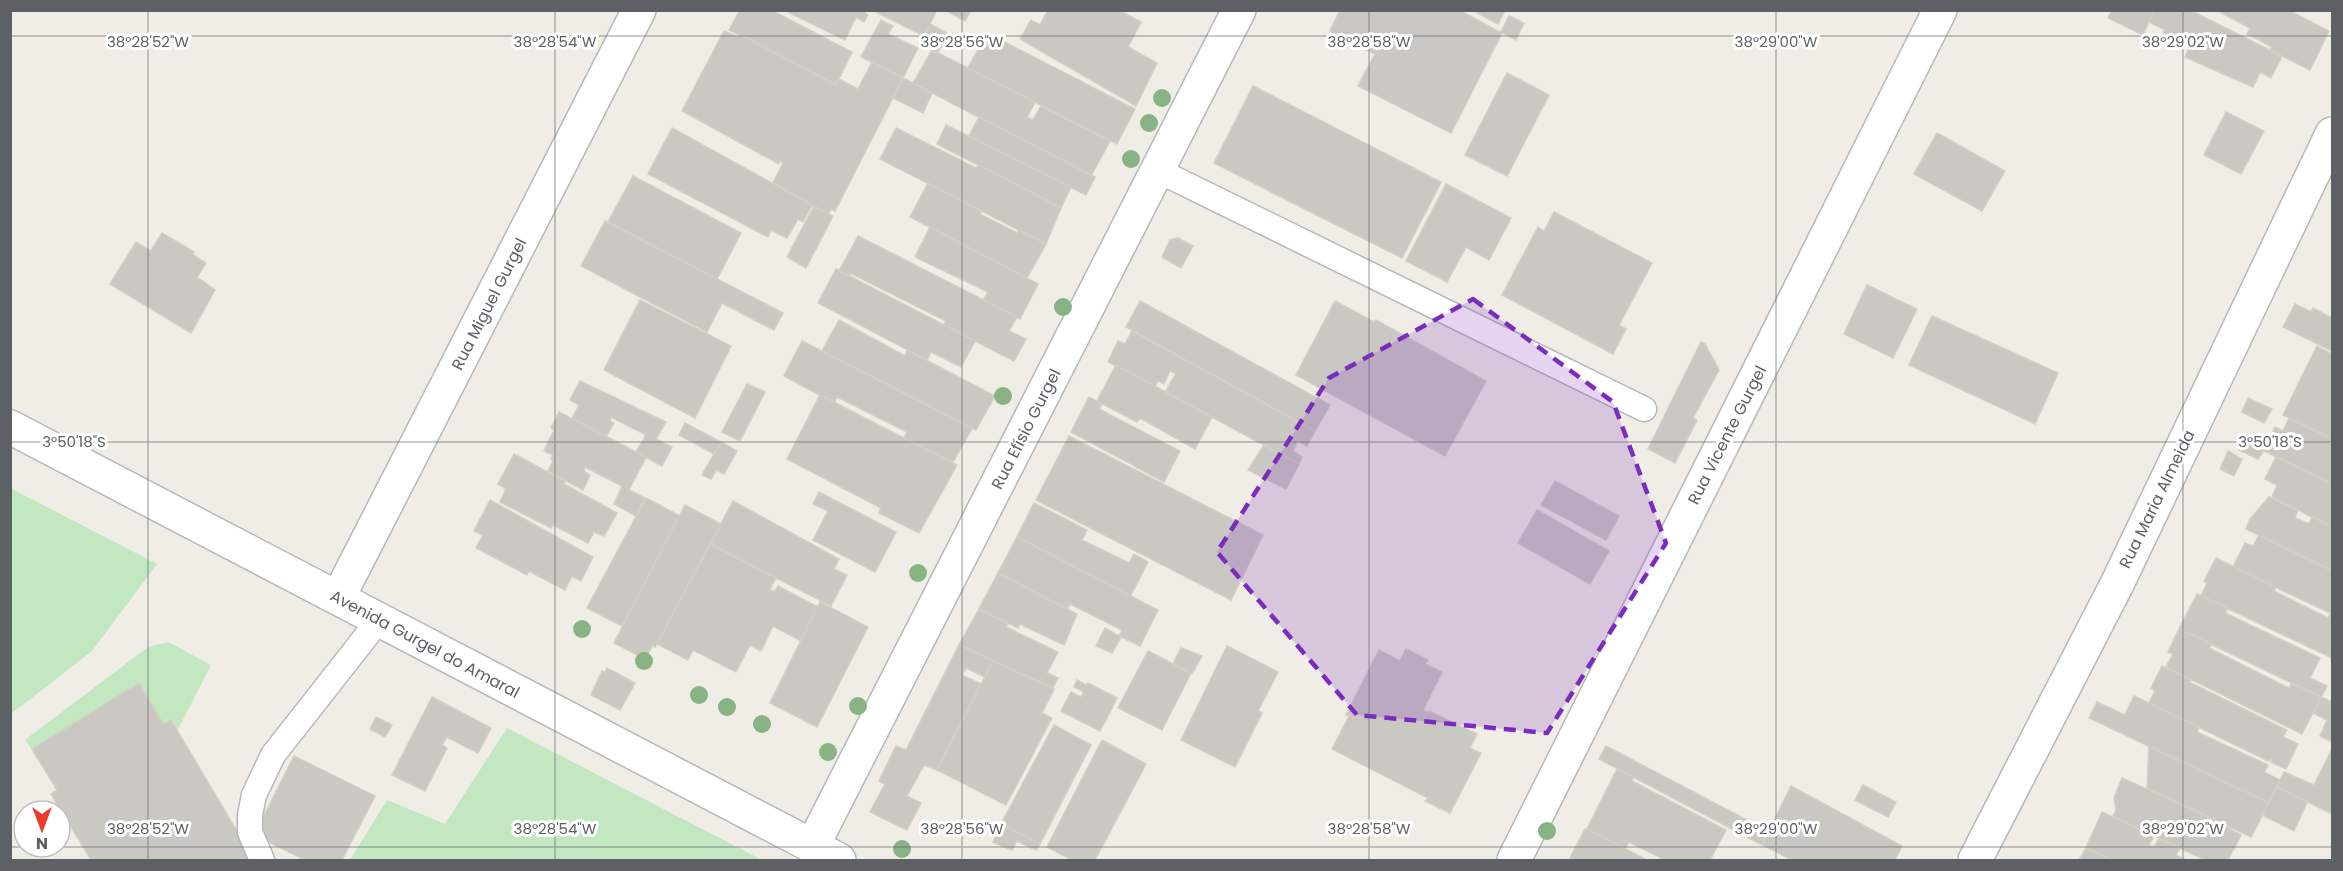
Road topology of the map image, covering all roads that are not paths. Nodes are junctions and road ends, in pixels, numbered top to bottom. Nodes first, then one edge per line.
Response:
1 (639, 10) edge
2 (1239, 10) edge
3 (1940, 10) edge
4 (2332, 134) edge
5 (1157, 170) junction
6 (1644, 409) dead end
7 (10, 427) edge
8 (338, 598) junction
9 (378, 620) junction
10 (826, 854) edge
11 (262, 861) edge
12 (1514, 861) edge
13 (1975, 861) edge

1 - 8 street, Rua Miguel Gurgel
2 - 5 street, Rua Efísio Gurgel
3 - 12 street, Rua Vicente Gurgel
4 - 13 street, Rua Maria Almeida
5 - 6 lane
5 - 10 street, Rua Efísio Gurgel
7 - 8 street, Avenida Gurgel do Amaral
8 - 9 street, Avenida Gurgel do Amaral
9 - 10 street, Avenida Gurgel do Amaral
9 - 11 lane

